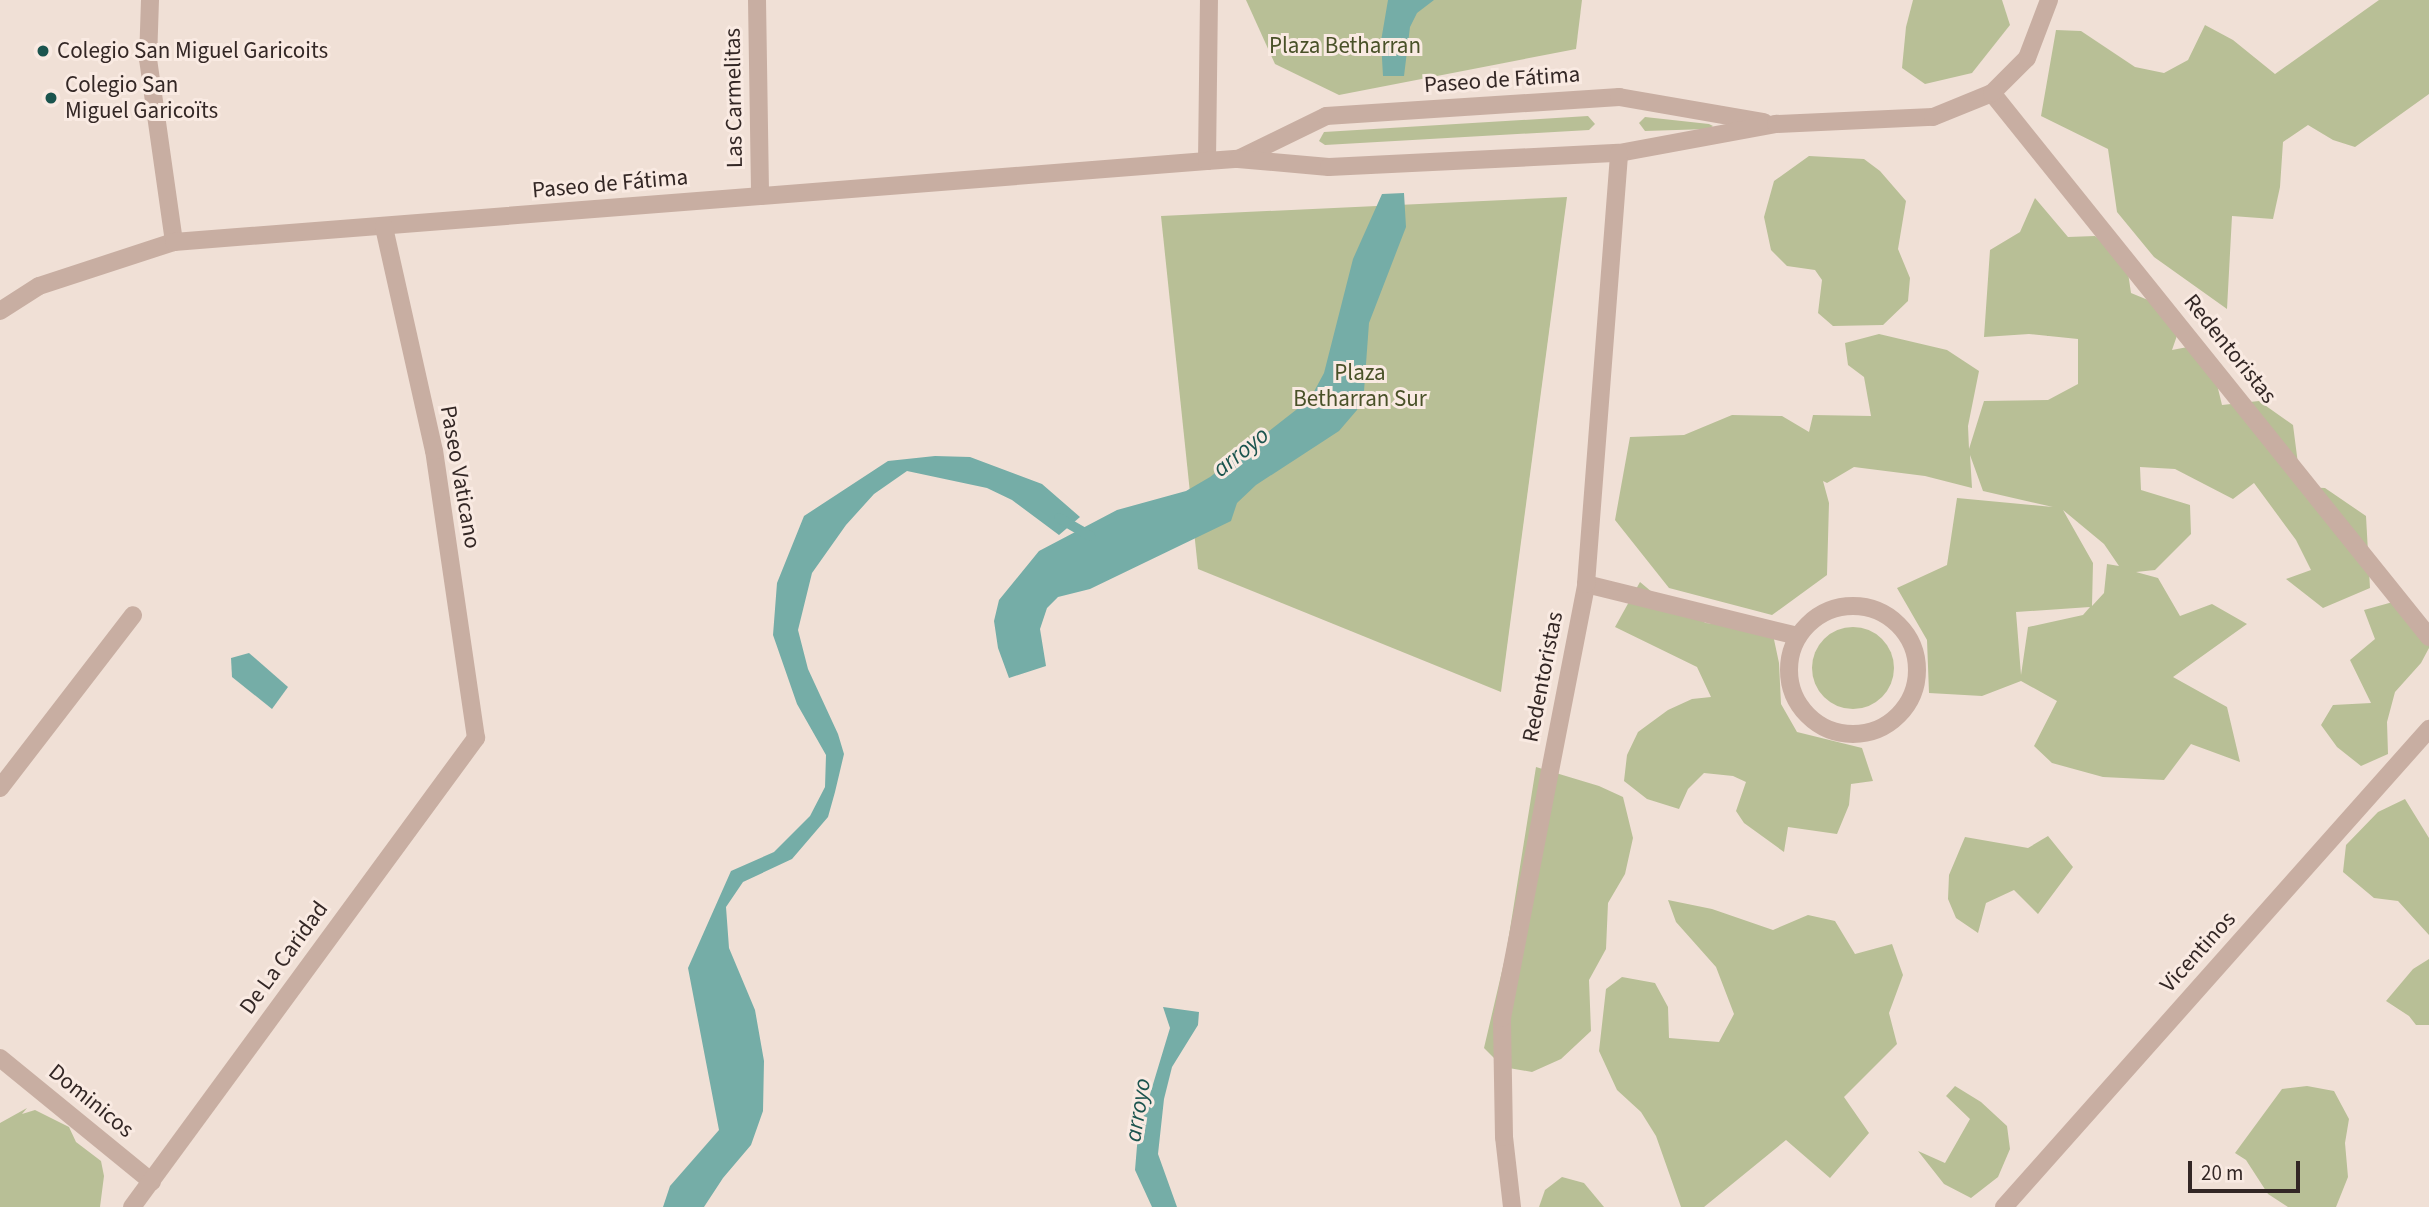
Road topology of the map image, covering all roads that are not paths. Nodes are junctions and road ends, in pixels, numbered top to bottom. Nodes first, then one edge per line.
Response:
1 (149, 0) edge
2 (757, 0) edge
3 (1209, 0) edge
4 (2049, 0) edge
5 (1992, 93) junction
6 (1776, 124) junction
7 (1619, 153) junction
8 (1238, 159) junction
9 (1207, 161) junction
10 (760, 196) junction
11 (384, 226) junction
12 (174, 242) junction
13 (0, 311) edge
14 (1587, 584) junction
15 (133, 615) dead end
16 (1797, 636) junction
17 (2429, 637) edge
18 (2429, 729) edge
19 (476, 738) joint
20 (0, 788) edge
21 (0, 1058) edge
22 (152, 1182) junction
23 (132, 1207) edge
24 (1512, 1207) edge
25 (2004, 1207) edge

1 - 12 street
2 - 10 street, Las Carmelitas
3 - 9 street
4 - 5 street, Paseo de Fátima
5 - 6 street, Paseo de Fátima
5 - 17 street, Redentoristas
6 - 7 street, Paseo de Fátima
6 - 8 street, Paseo de Fátima
7 - 8 street, Paseo de Fátima
7 - 14 street, Redentoristas
8 - 9 street, Paseo de Fátima
9 - 10 street, Paseo de Fátima
10 - 11 street, Paseo de Fátima
11 - 12 street, Paseo de Fátima
11 - 19 street, Paseo Vaticano
12 - 13 street, Paseo de Fátima
14 - 16 street
14 - 24 street, Redentoristas
15 - 20 street
16 - 16 street
18 - 25 street, Vicentinos
19 - 22 street, De La Caridad
21 - 22 street, Dominicos
22 - 23 street, De La Caridad

